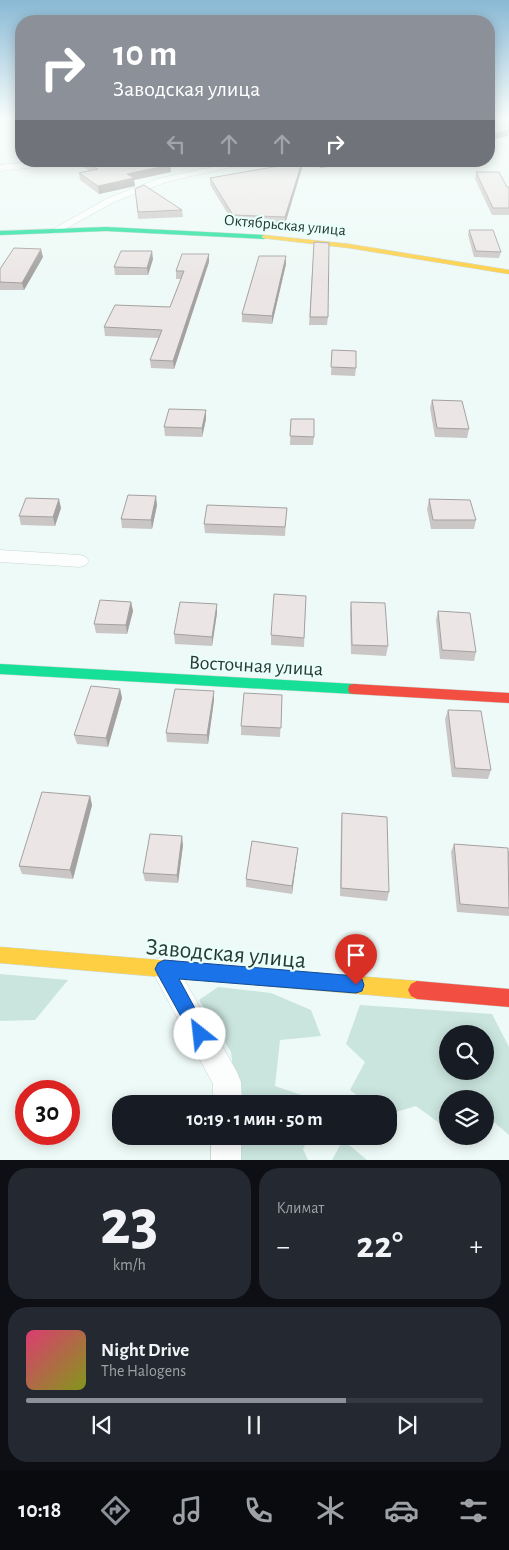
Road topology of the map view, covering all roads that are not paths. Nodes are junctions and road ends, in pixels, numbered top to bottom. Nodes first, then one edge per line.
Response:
1 (201, 172) edge
2 (55, 231) junction
3 (0, 233) edge
4 (509, 272) edge
5 (0, 556) edge
6 (80, 560) dead end
7 (0, 669) edge
8 (509, 698) edge
9 (0, 955) edge
10 (164, 969) junction
11 (509, 998) edge
12 (227, 1095) edge
13 (226, 1145) edge
14 (226, 1160) edge

1 - 2 street
2 - 3 street, Октябрьская улица
2 - 4 street, Октябрьская улица
5 - 6 street
7 - 8 street, Восточная улица
9 - 10 street, Заводская улица
10 - 11 street, Заводская улица
10 - 12 street
13 - 14 street

